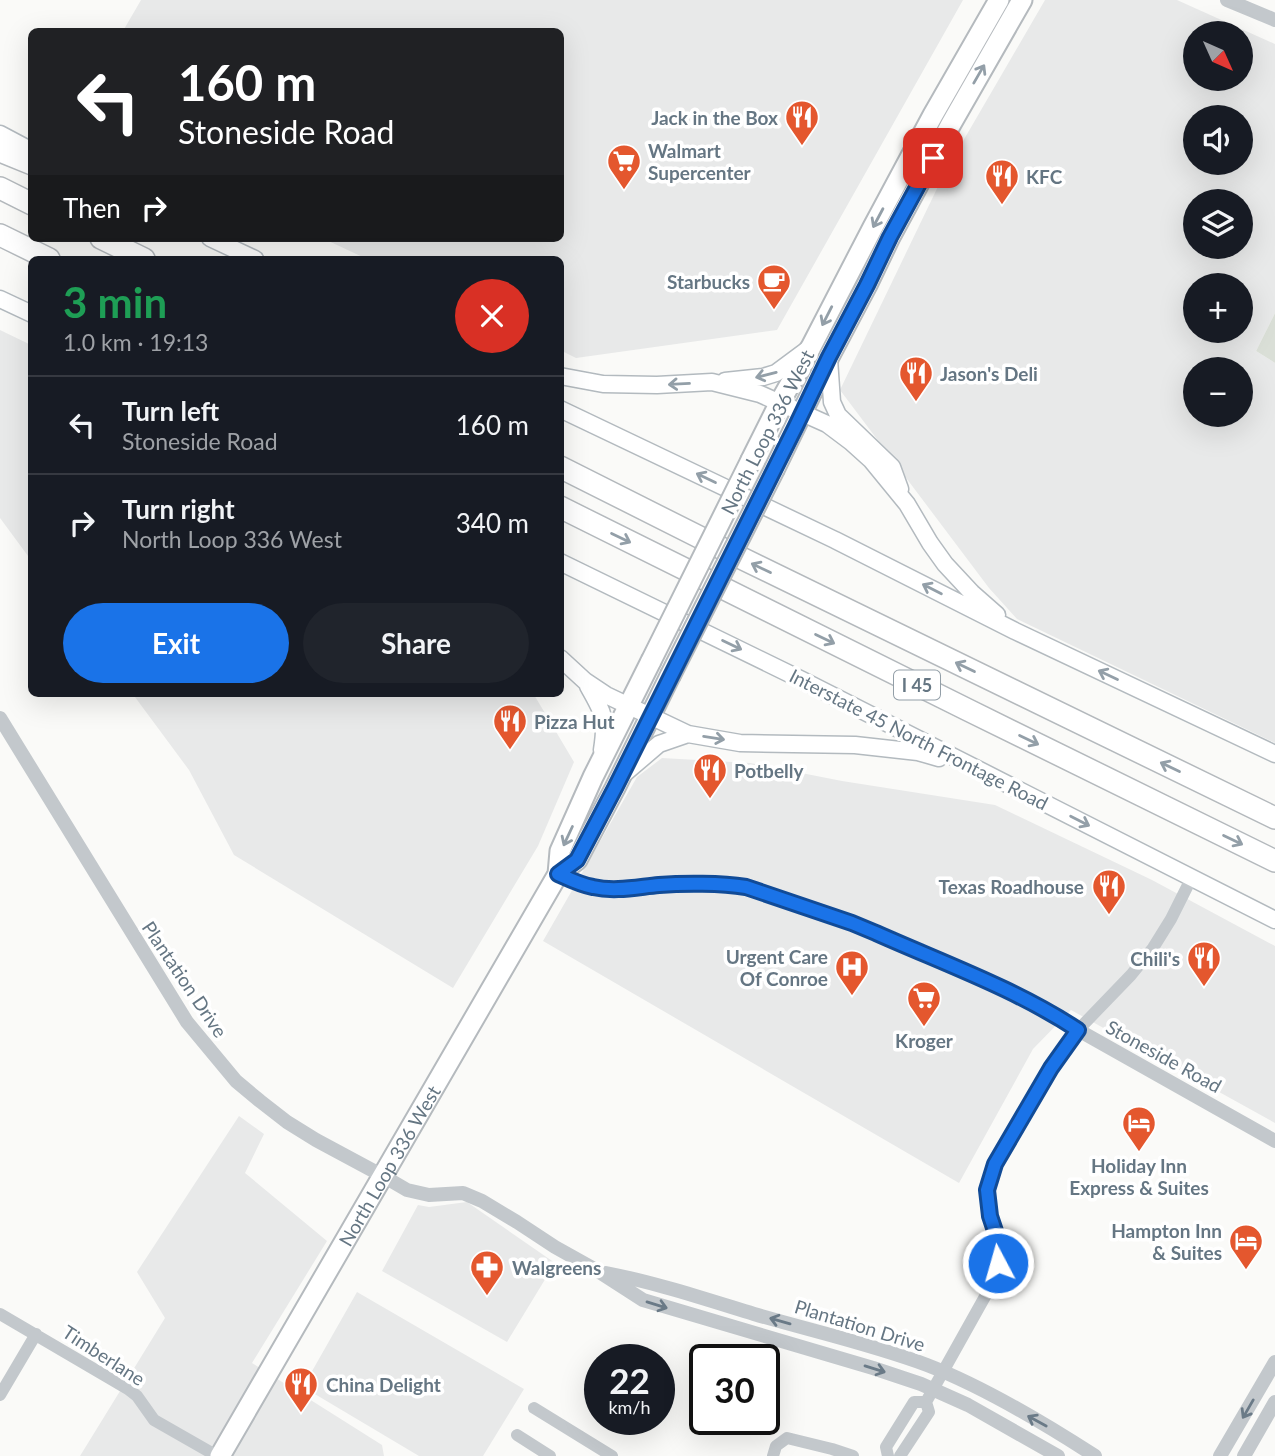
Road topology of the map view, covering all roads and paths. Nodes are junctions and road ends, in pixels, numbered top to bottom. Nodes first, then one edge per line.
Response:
1 (999, 0) edge
2 (1021, 0) edge
3 (1227, 0) edge
4 (1275, 20) edge
5 (0, 134) edge
6 (28, 148) edge
7 (0, 151) edge
8 (28, 162) edge
9 (0, 188) edge
10 (28, 202) edge
11 (0, 235) edge
12 (109, 242) edge
13 (219, 242) edge
14 (43, 256) edge
15 (138, 256) edge
16 (249, 256) edge
17 (0, 299) edge
18 (28, 312) edge
19 (811, 347) junction
20 (829, 357) junction
21 (564, 377) edge
22 (712, 382) junction
23 (780, 402) junction
24 (564, 410) edge
25 (803, 413) junction
26 (564, 469) edge
27 (906, 504) junction
28 (564, 509) edge
29 (564, 564) edge
30 (1015, 631) junction
31 (564, 662) edge
32 (585, 681) junction
33 (629, 706) junction
34 (650, 716) junction
35 (0, 718) edge
36 (688, 734) junction
37 (1275, 754) edge
38 (601, 761) junction
39 (975, 768) junction
40 (620, 777) junction
41 (1275, 818) edge
42 (1275, 861) edge
43 (558, 874) junction
44 (1192, 877) junction
45 (1275, 920) edge
46 (1078, 1030) junction
47 (1275, 1140) edge
48 (383, 1176) junction
49 (598, 1271) junction
50 (0, 1314) edge
51 (36, 1334) junction
52 (1275, 1362) edge
53 (942, 1372) junction
54 (934, 1390) junction
55 (0, 1395) edge
56 (926, 1402) junction
57 (1275, 1402) edge
58 (534, 1408) dead end
59 (899, 1426) junction
60 (517, 1435) dead end
61 (914, 1435) junction
62 (219, 1456) edge
63 (550, 1456) edge
64 (612, 1456) edge
65 (773, 1456) edge
66 (853, 1456) edge
67 (888, 1456) edge
68 (900, 1456) edge
69 (1059, 1456) edge
70 (1095, 1456) edge
71 (1220, 1456) edge
72 (1244, 1456) edge

1 -> 19 main road, North Loop 336 West
20 -> 2 main road, North Loop 336 West
3 - 4 street
5 - 6 main road
7 - 8 highway
9 - 10 highway
11 - 14 highway
12 - 15 highway
13 - 16 main road
17 - 18 main road
19 -> 22 main road
19 - 23 main road, North Loop 336 West
20 - 25 main road, North Loop 336 West
20 - 27 main road
22 -> 21 main road
22 - 23 main road
23 - 25 main road
23 - 33 main road, North Loop 336 West, bridge
30 -> 24 main road
25 - 27 main road
25 - 34 main road, North Loop 336 West, bridge
41 -> 26 highway, I 45
27 - 30 main road
28 -> 42 highway, I 45
29 -> 39 main road, Interstate 45 North Frontage Road
37 -> 30 main road
31 - 32 main road
32 - 33 main road
32 - 38 main road
33 - 34 main road
33 - 38 main road, North Loop 336 West
34 - 36 main road
34 - 40 main road, North Loop 336 West
35 - 48 street, Plantation Drive
36 -> 39 main road
36 - 40 main road
38 -> 43 main road, North Loop 336 West
39 -> 44 main road, Interstate 45 North Frontage Road
40 - 43 main road, North Loop 336 West
43 - 46 street, Stoneside Road
43 - 48 main road, North Loop 336 West
44 - 45 main road, Interstate 45 North Frontage Road
44 - 46 street
46 - 47 street, Stoneside Road
46 - 53 street
48 - 49 street, Plantation Drive
48 - 62 main road, North Loop 336 West
53 -> 49 street, Plantation Drive
49 -> 54 street, Plantation Drive
50 - 51 street, Timberlane
51 - 55 street
51 - 62 street, Timberlane
52 -> 71 street
53 - 54 street
70 -> 53 street, Plantation Drive
54 - 56 street
54 - 69 street, Plantation Drive
56 - 59 street
56 - 61 street
57 - 72 street
58 - 64 street
59 - 61 street
59 - 67 street
60 - 63 street
61 - 68 street
65 - 66 street

